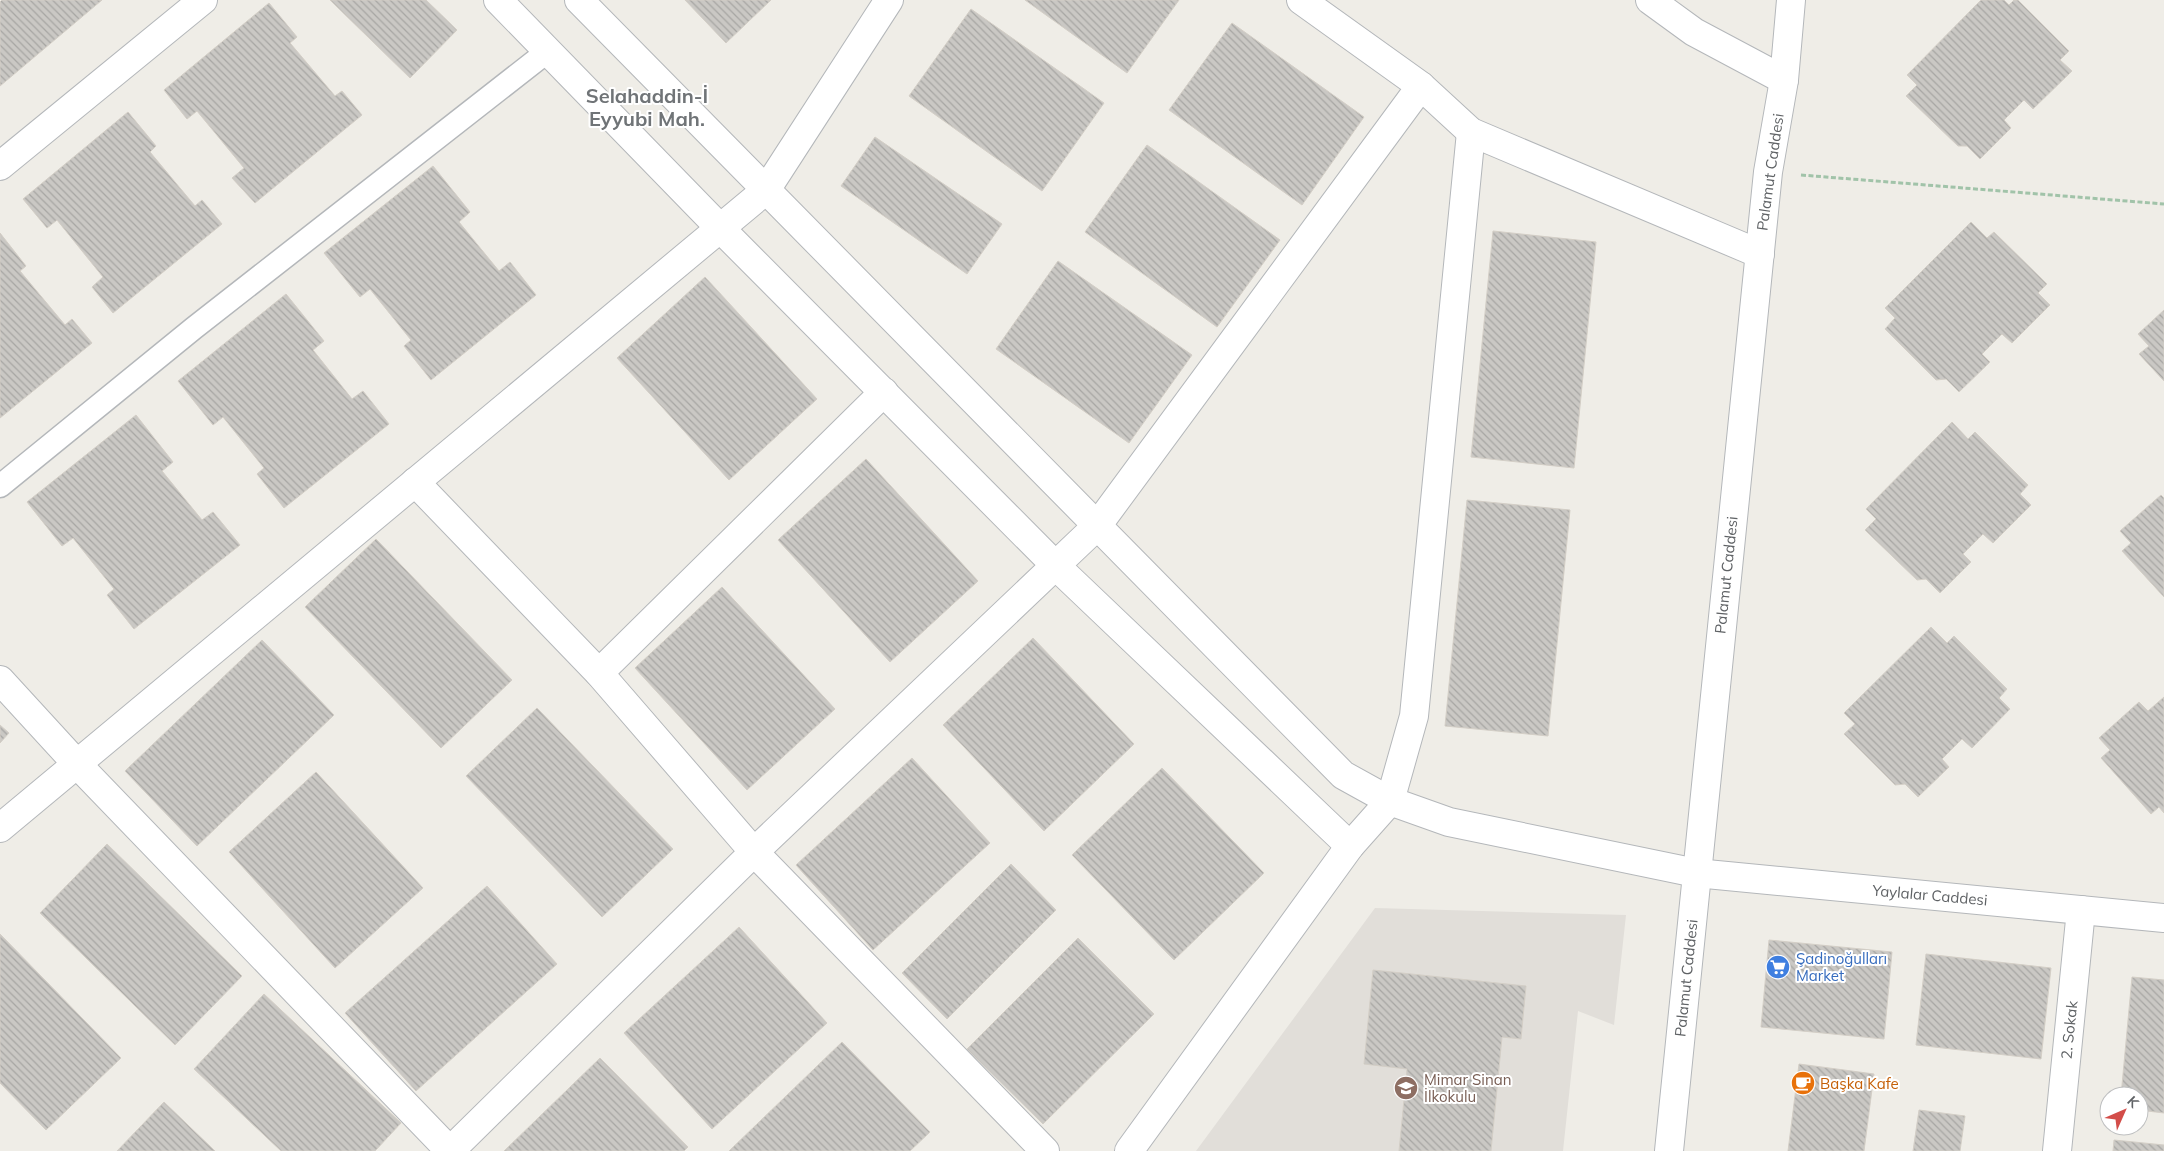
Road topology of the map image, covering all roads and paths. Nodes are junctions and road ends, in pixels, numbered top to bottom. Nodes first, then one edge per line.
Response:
1 (203, 0) edge
2 (498, 0) edge
3 (579, 0) edge
4 (889, 0) edge
5 (1301, 0) edge
6 (1650, 0) edge
7 (1791, 0) edge
8 (548, 51) junction
9 (1784, 80) junction
10 (1421, 86) junction
11 (1471, 132) junction
12 (0, 166) edge
13 (1768, 172) junction
14 (766, 190) junction
15 (2164, 204) edge
16 (720, 228) junction
17 (1760, 254) junction
18 (884, 392) junction
19 (415, 482) junction
20 (0, 486) edge
21 (1097, 526) junction
22 (1056, 566) junction
23 (599, 673) junction
24 (0, 680) edge
25 (77, 764) junction
26 (1390, 801) junction
27 (0, 828) edge
28 (1350, 846) junction
29 (754, 852) junction
30 (1696, 873) junction
31 (2082, 910) junction
32 (2164, 918) edge
33 (450, 1151) edge
34 (1045, 1151) edge
35 (1129, 1151) edge
36 (1669, 1151) edge
37 (2057, 1151) edge

1 - 12 street
2 - 8 street
3 - 14 street, Yaylalar Caddesi
4 - 14 street
5 - 10 street
6 - 9 street
7 - 9 street, Palamut Caddesi
8 - 16 street
8 - 20 lane
9 - 13 street, Palamut Caddesi
10 - 11 street
10 - 21 street
11 - 17 street
11 - 26 street
13 - 15 path
13 - 17 street, Palamut Caddesi
14 - 16 street
14 - 21 street, Yaylalar Caddesi
16 - 18 street
16 - 19 street
17 - 30 street, Palamut Caddesi
18 - 22 street
18 - 23 street
19 - 23 street
19 - 25 street
21 - 22 street
21 - 26 street, Yaylalar Caddesi
22 - 28 street
22 - 29 street
23 - 29 street
24 - 25 street
25 - 27 street
25 - 33 street
26 - 28 street
26 - 30 street, Yaylalar Caddesi
28 - 35 street
29 - 33 street
29 - 34 street
30 - 31 street, Yaylalar Caddesi
30 - 36 street, Palamut Caddesi
31 - 32 street, Yaylalar Caddesi
31 - 37 street, 2. Sokak

